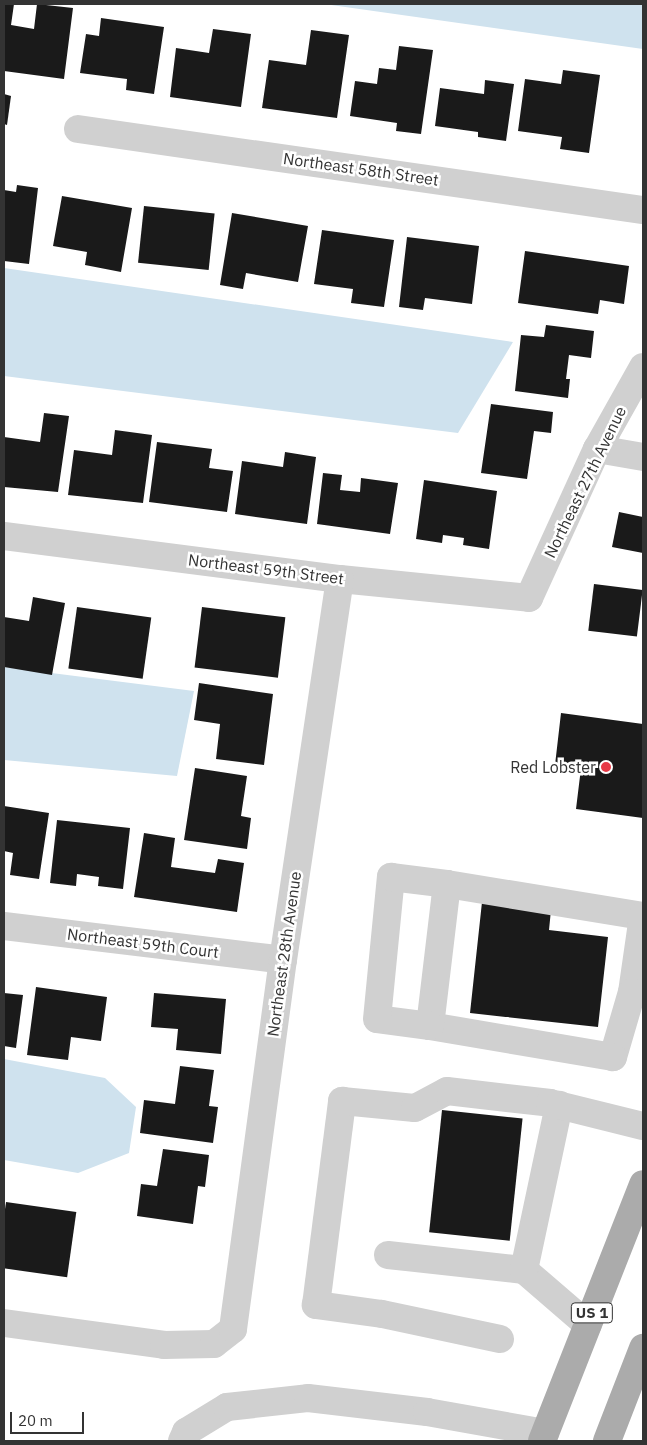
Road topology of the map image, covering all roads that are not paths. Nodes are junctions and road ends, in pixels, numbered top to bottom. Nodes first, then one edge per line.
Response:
1 (78, 129) dead end
2 (643, 210) edge
3 (643, 367) edge
4 (597, 449) junction
5 (643, 457) edge
6 (4, 536) edge
7 (340, 579) junction
8 (529, 598) joint
9 (447, 884) junction
10 (4, 926) edge
11 (282, 960) junction
12 (638, 993) edge
13 (430, 1026) junction
14 (559, 1105) junction
15 (643, 1126) edge
16 (643, 1184) edge
17 (388, 1255) dead end
18 (524, 1270) junction
19 (4, 1323) edge
20 (588, 1325) junction
21 (500, 1339) dead end
22 (643, 1348) edge
23 (468, 1430) edge
24 (543, 1437) edge
25 (182, 1441) edge
26 (607, 1441) edge

1 - 2 street, Northeast 58th Street
3 - 4 street, Northeast 27th Avenue
4 - 5 street
4 - 8 street, Northeast 27th Avenue
6 - 7 street, Northeast 59th Street
7 - 8 street, Northeast 59th Street
7 - 11 street, Northeast 28th Avenue
9 - 12 street
9 - 13 street
9 - 13 street
10 - 11 street, Northeast 59th Court
11 - 19 street, Northeast 28th Avenue
12 - 13 street
14 - 15 street
14 - 18 street
14 - 21 street
16 - 20 main road, US 1
17 - 18 street
18 - 20 street
20 - 24 main road, US 1
22 - 26 main road
23 - 24 street
23 - 25 street

